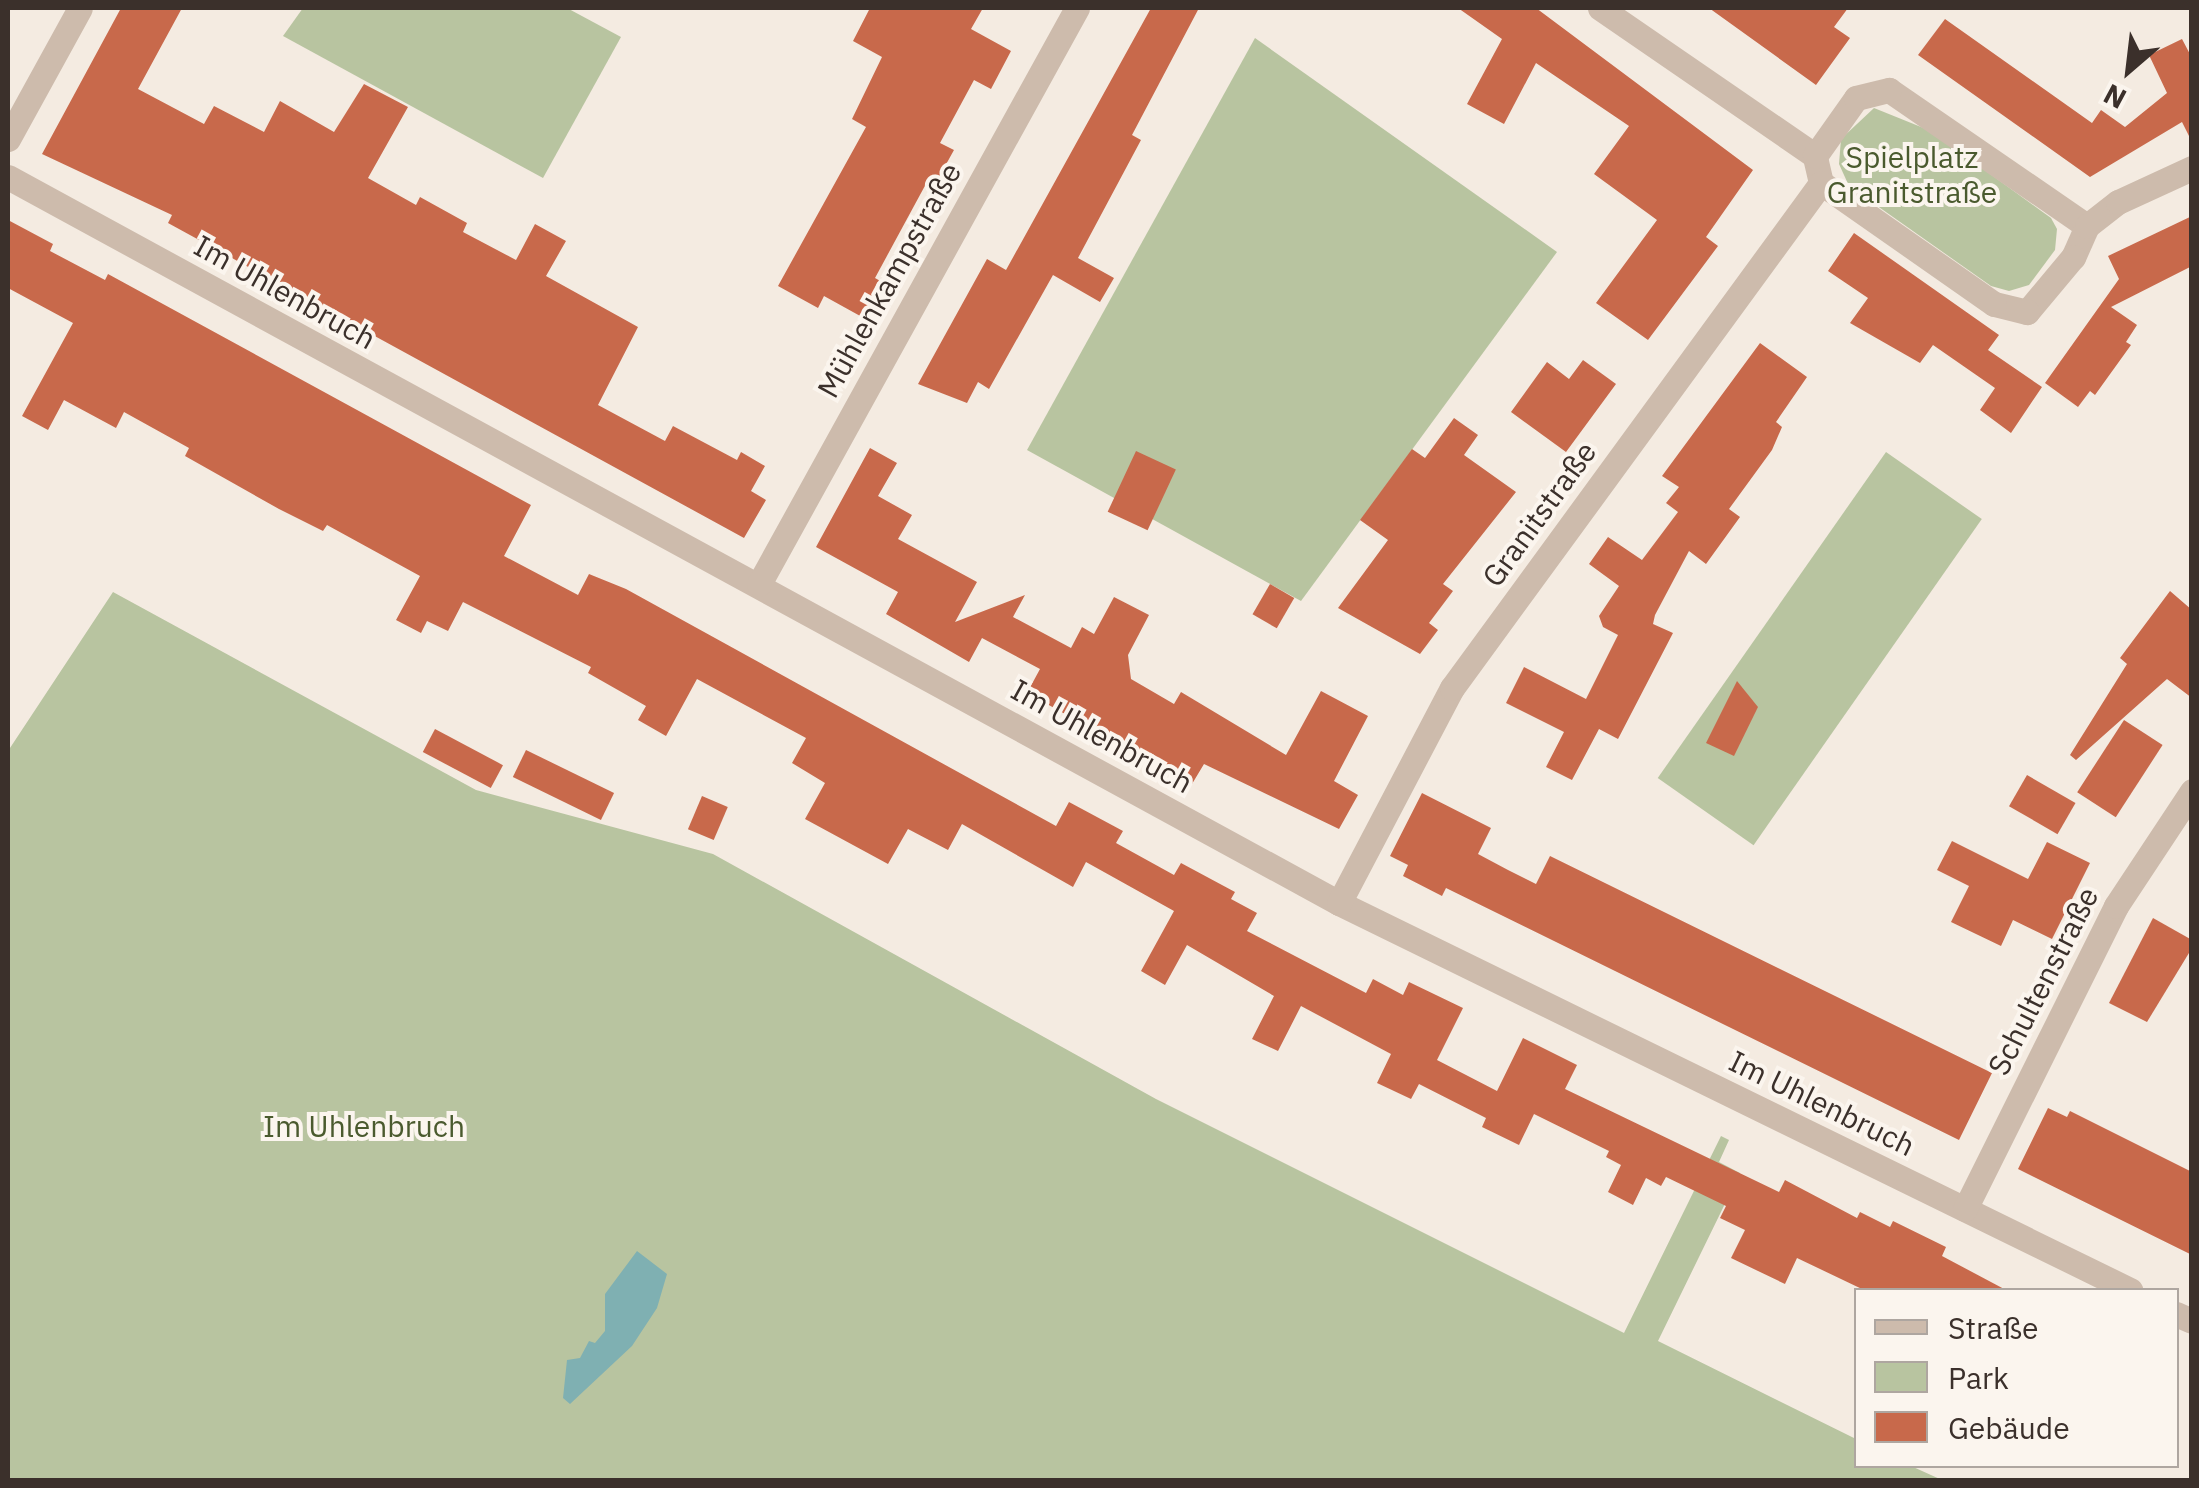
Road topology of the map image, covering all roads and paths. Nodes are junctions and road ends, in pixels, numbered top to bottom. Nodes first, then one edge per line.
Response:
1 (80, 8) edge
2 (1076, 8) edge
3 (1600, 8) edge
4 (8, 139) edge
5 (1815, 156) junction
6 (2192, 168) edge
7 (8, 177) edge
8 (1820, 183) junction
9 (2087, 226) junction
10 (759, 584) junction
11 (2192, 791) edge
12 (1339, 903) junction
13 (1965, 1209) junction
14 (2126, 1288) edge

1 - 4 street
2 - 10 street, Mühlenkampstraße
3 - 5 street
5 - 8 street
5 - 9 street
6 - 9 street
7 - 10 street, Im Uhlenbruch
8 - 9 street
8 - 12 street, Granitstraße
10 - 12 street, Im Uhlenbruch
11 - 13 street, Schultenstraße
12 - 13 street, Im Uhlenbruch
13 - 14 street, Im Uhlenbruch

